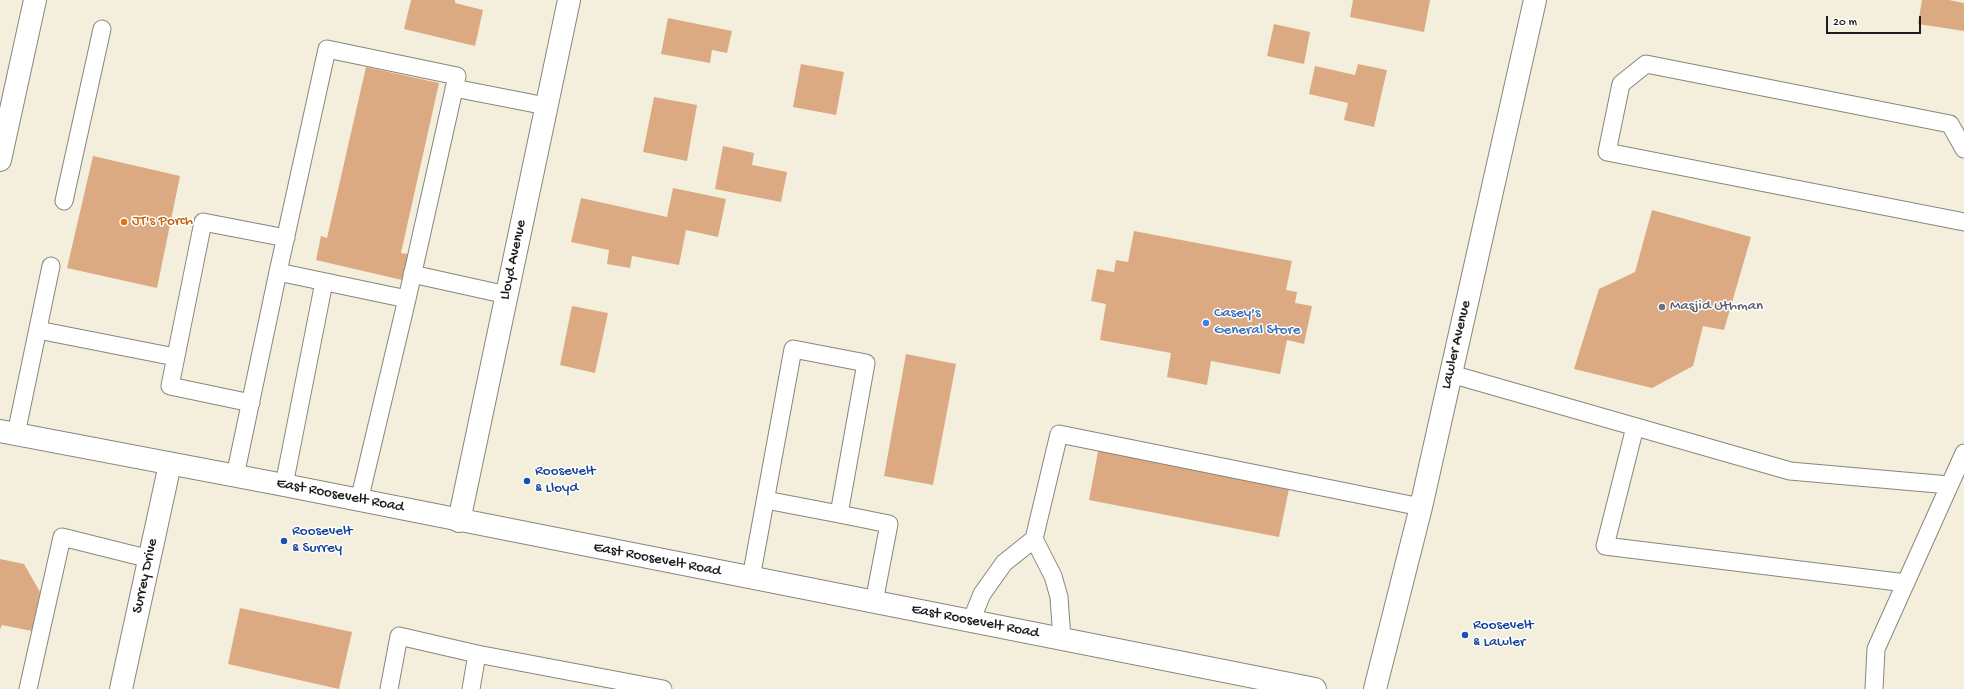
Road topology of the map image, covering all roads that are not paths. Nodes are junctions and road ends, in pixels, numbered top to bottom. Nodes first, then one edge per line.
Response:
1 (35, 0) edge
2 (569, 0) edge
3 (1535, 0) edge
4 (102, 29) dead end
5 (454, 88) junction
6 (546, 106) junction
7 (1964, 149) edge
8 (0, 160) edge
9 (64, 201) dead end
10 (1964, 222) edge
11 (286, 238) junction
12 (51, 266) dead end
13 (278, 272) junction
14 (412, 274) junction
15 (324, 282) junction
16 (507, 295) junction
17 (407, 299) junction
18 (38, 330) junction
19 (175, 357) junction
20 (1451, 374) junction
21 (251, 403) junction
22 (1635, 427) junction
23 (8, 432) edge
24 (1964, 453) edge
25 (170, 464) junction
26 (235, 476) junction
27 (284, 485) junction
28 (1949, 485) junction
29 (360, 500) junction
30 (766, 500) junction
31 (1421, 507) junction
32 (839, 514) junction
33 (459, 521) junction
34 (1034, 539) junction
35 (150, 559) junction
36 (751, 578) junction
37 (1906, 583) junction
38 (874, 602) junction
39 (971, 621) junction
40 (1062, 639) junction
41 (477, 654) junction
42 (28, 689) edge
43 (121, 689) edge
44 (389, 689) edge
45 (471, 689) edge
46 (663, 689) edge
47 (1315, 689) edge
48 (1375, 689) edge
49 (1874, 689) edge

1 - 8 street
2 - 6 street, Lloyd Avenue
3 - 20 street, Lawler Avenue
4 - 9 lane
5 - 6 lane
5 - 11 lane
5 - 14 lane
6 - 16 street, Lloyd Avenue
7 - 10 lane
11 - 13 lane
11 - 19 lane
12 - 18 lane
13 - 15 lane
13 - 21 lane
14 - 16 lane
14 - 17 lane
15 - 17 lane
15 - 27 lane
16 - 33 street, Lloyd Avenue
17 - 29 lane
18 - 19 lane
18 - 23 lane
19 - 21 lane
20 - 22 lane
20 - 31 street, Lawler Avenue
21 - 26 lane
22 - 28 lane
22 - 37 lane
23 - 25 street, East Roosevelt Road
24 - 28 lane
25 - 26 street, East Roosevelt Road
25 - 35 street, Surrey Drive
26 - 27 street, East Roosevelt Road
27 - 29 street, East Roosevelt Road
28 - 37 lane
29 - 33 street, East Roosevelt Road
30 - 32 lane
30 - 32 lane
30 - 36 lane
31 - 34 lane
31 - 48 street, Lawler Avenue
32 - 38 lane
33 - 36 street, East Roosevelt Road
34 - 39 lane
34 - 40 lane
35 - 42 lane
35 - 43 street, Surrey Drive
36 - 38 street, East Roosevelt Road
37 - 49 lane
38 - 39 street, East Roosevelt Road
39 - 40 street, East Roosevelt Road
40 - 47 street, East Roosevelt Road
41 - 44 lane
41 - 45 lane
41 - 46 lane

